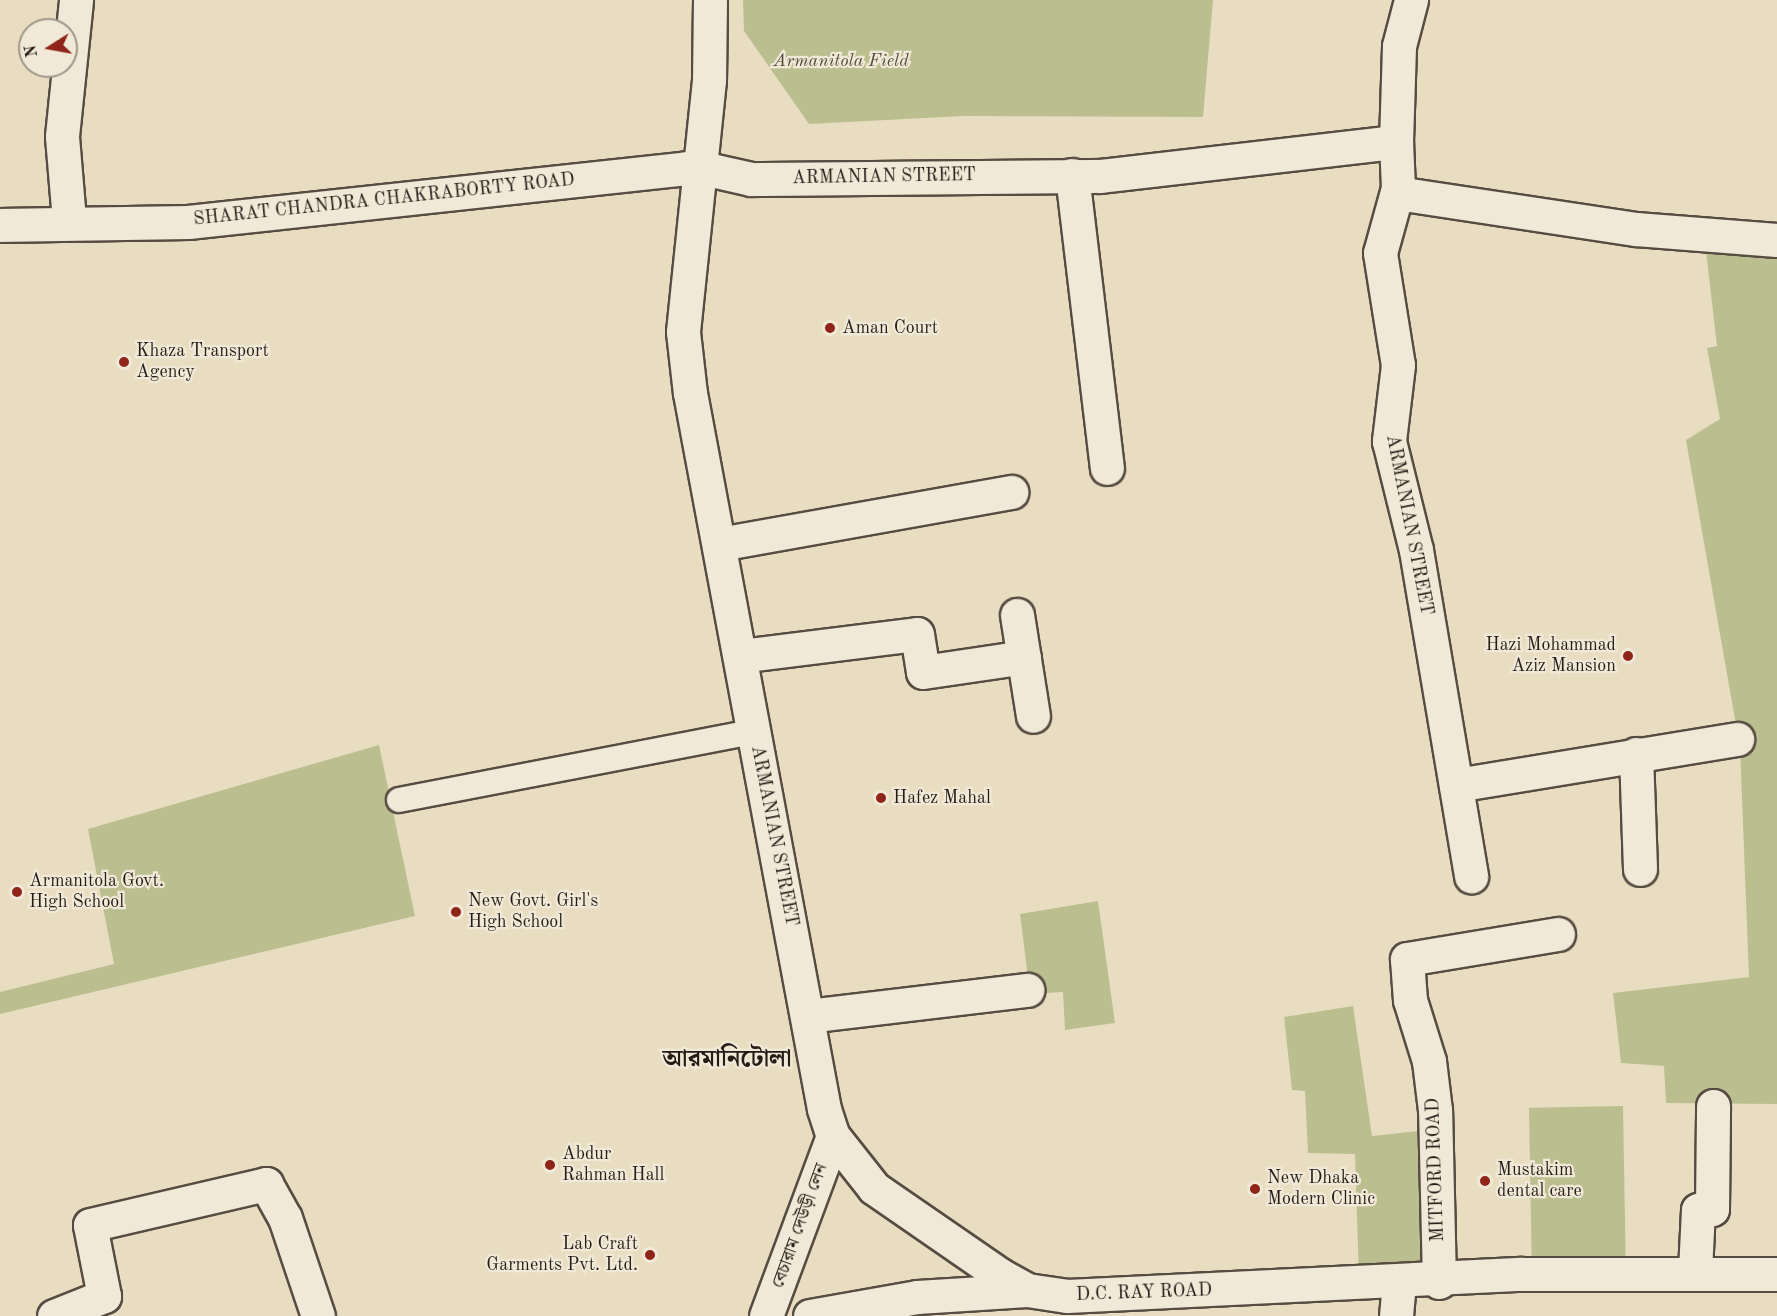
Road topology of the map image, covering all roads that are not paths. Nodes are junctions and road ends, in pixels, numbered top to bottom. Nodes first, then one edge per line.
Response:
1 (76, 0) edge
2 (710, 0) edge
3 (1411, 0) edge
4 (1396, 142) junction
5 (698, 166) junction
6 (1072, 175) junction
7 (1397, 193) junction
8 (69, 220) junction
9 (0, 225) edge
10 (1777, 240) edge
11 (1107, 468) dead end
12 (1011, 492) dead end
13 (719, 544) junction
14 (1017, 615) dead end
15 (740, 657) junction
16 (1024, 657) junction
17 (1033, 716) dead end
18 (753, 732) junction
19 (1737, 739) dead end
20 (1636, 754) junction
21 (1456, 785) junction
22 (399, 800) dead end
23 (1640, 869) dead end
24 (1471, 876) dead end
25 (1558, 934) dead end
26 (1027, 990) dead end
27 (808, 1016) junction
28 (1713, 1106) dead end
29 (833, 1136) junction
30 (1695, 1271) junction
31 (1777, 1274) edge
32 (1439, 1282) junction
33 (1399, 1284) junction
34 (1027, 1290) junction
35 (54, 1316) edge
36 (318, 1316) edge
37 (766, 1316) edge
38 (810, 1316) edge
39 (1396, 1316) edge

1 - 8 street
2 - 5 street, ARMANIAN STREET
3 - 4 street, ARMANIAN STREET
4 - 6 street, ARMANIAN STREET
4 - 7 street, ARMANIAN STREET
5 - 6 street, ARMANIAN STREET
5 - 8 street, SHARAT CHANDRA CHAKRABORTY ROAD
5 - 13 street, ARMANIAN STREET
6 - 11 street
7 - 10 street
7 - 21 street, ARMANIAN STREET
8 - 9 street, SHARAT CHANDRA CHAKRABORTY ROAD
12 - 13 street
13 - 15 street, ARMANIAN STREET
14 - 16 street
15 - 16 street
15 - 18 street, ARMANIAN STREET
16 - 17 street
18 - 22 lane
18 - 27 street, ARMANIAN STREET
19 - 20 street
20 - 21 street
20 - 23 street
21 - 24 street, ARMANIAN STREET
25 - 32 street, MITFORD ROAD
26 - 27 street
27 - 29 street, ARMANIAN STREET
28 - 30 street
29 - 34 street, D.C. RAY ROAD
29 - 37 street, বেচারাম দেউড়ী লেন
30 - 31 street
30 - 32 street
32 - 33 street, D.C. RAY ROAD
33 - 34 street, D.C. RAY ROAD
33 - 39 street
34 - 38 street
35 - 36 street

